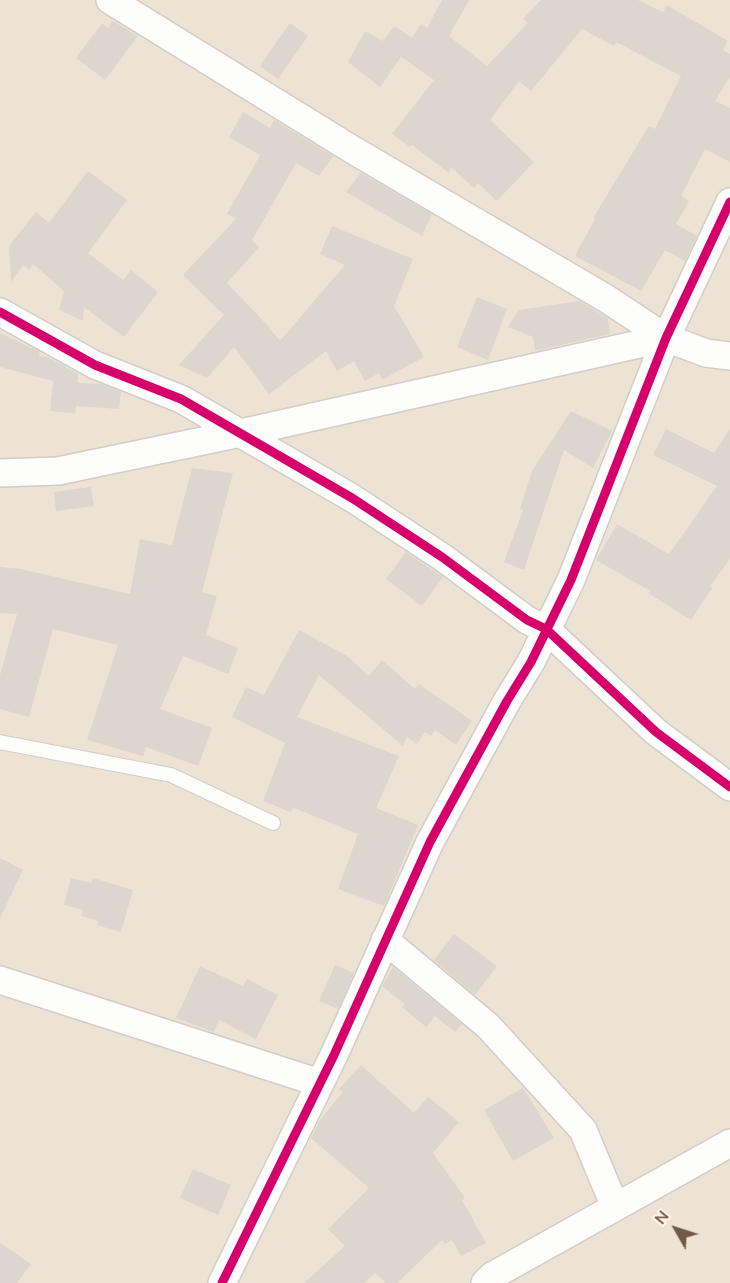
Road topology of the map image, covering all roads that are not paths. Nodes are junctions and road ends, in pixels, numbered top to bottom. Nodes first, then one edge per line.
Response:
1 (110, 0) edge
2 (730, 202) edge
3 (0, 312) edge
4 (666, 338) junction
5 (730, 356) edge
6 (241, 433) junction
7 (0, 473) edge
8 (546, 629) junction
9 (0, 742) edge
10 (730, 787) edge
11 (273, 823) dead end
12 (385, 940) junction
13 (0, 980) edge
14 (320, 1083) junction
15 (730, 1143) edge
16 (615, 1207) junction
17 (222, 1283) edge
18 (485, 1283) edge

1 - 4 street
2 - 4 street
3 - 6 street
4 - 5 street
4 - 6 street
4 - 8 street
6 - 7 street
6 - 8 street
8 - 10 street
8 - 12 street
9 - 11 lane
12 - 14 street
12 - 16 street
13 - 14 street
14 - 17 street
15 - 16 street
16 - 18 street

